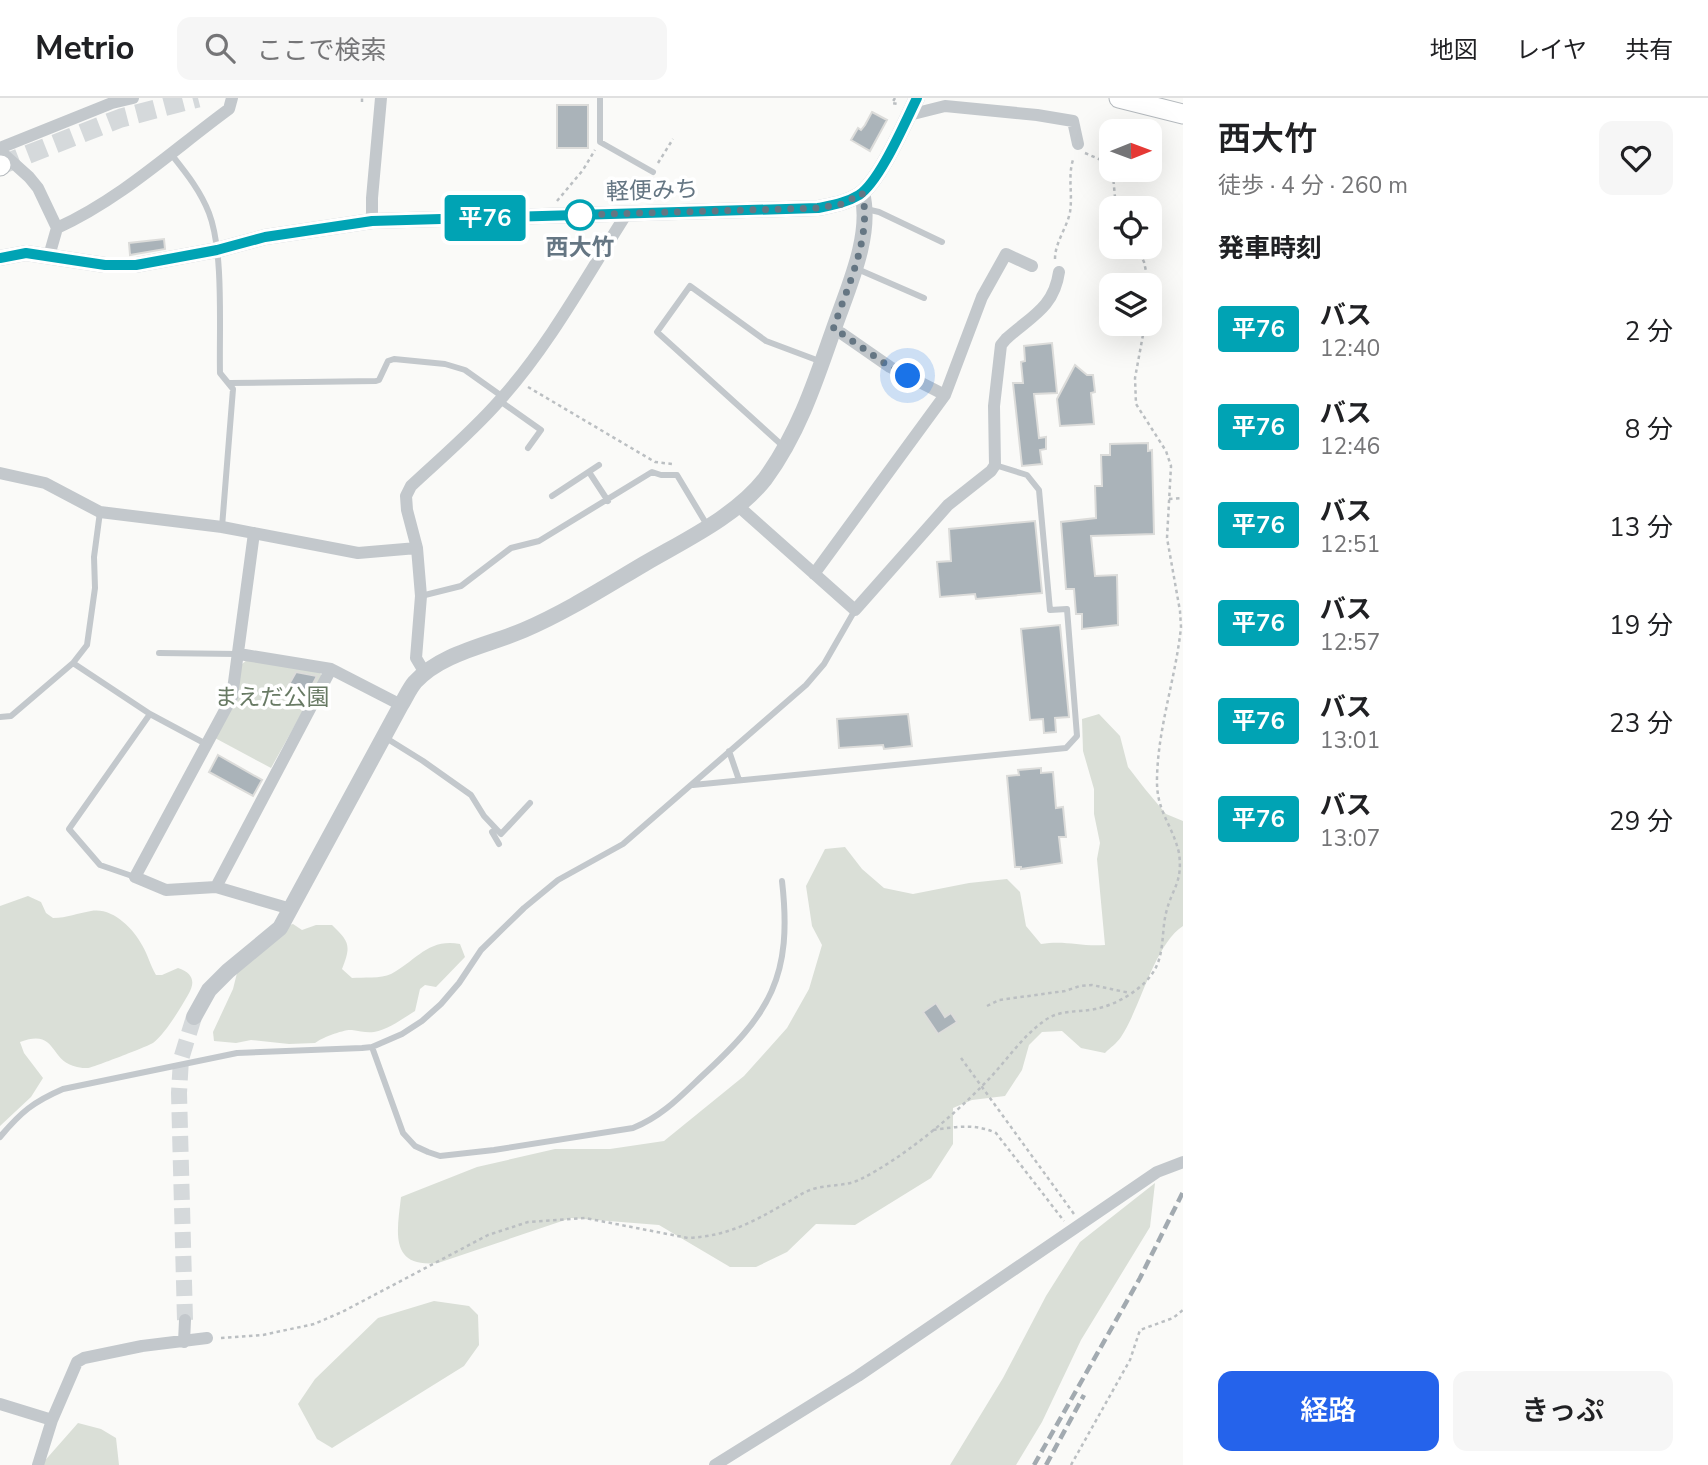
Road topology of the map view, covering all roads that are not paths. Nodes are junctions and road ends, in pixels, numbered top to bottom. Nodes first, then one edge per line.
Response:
1 (133, 98) edge
2 (232, 98) edge
3 (381, 98) edge
4 (600, 98) edge
5 (917, 98) edge
6 (1119, 98) edge
7 (1183, 114) edge
8 (909, 115) junction
9 (1078, 145) road end
10 (171, 154) junction
11 (0, 158) edge
12 (653, 172) road end
13 (864, 201) junction
14 (631, 206) junction
15 (372, 221) junction
16 (57, 228) junction
17 (942, 242) dead end
18 (217, 250) junction
19 (49, 256) junction
20 (0, 258) edge
21 (1032, 266) dead end
22 (853, 267) junction
23 (1059, 272) road end
24 (925, 298) dead end
25 (833, 330) junction
26 (822, 362) junction
27 (230, 383) junction
28 (945, 394) junction
29 (501, 399) junction
30 (786, 448) junction
31 (528, 449) dead end
32 (599, 465) dead end
33 (995, 465) junction
34 (589, 472) junction
35 (0, 473) edge
36 (552, 496) dead end
37 (608, 501) junction
38 (737, 506) junction
39 (100, 512) junction
40 (708, 526) junction
41 (222, 527) junction
42 (254, 533) junction
43 (417, 548) junction
44 (814, 574) junction
45 (421, 596) junction
46 (855, 610) junction
47 (159, 653) dead end
48 (239, 654) junction
49 (74, 663) junction
50 (331, 669) junction
51 (425, 673) junction
52 (401, 705) junction
53 (150, 714) junction
54 (0, 717) edge
55 (384, 737) junction
56 (206, 744) junction
57 (729, 751) junction
58 (739, 779) junction
59 (691, 785) junction
60 (530, 803) dead end
61 (496, 829) junction
62 (499, 844) dead end
63 (135, 877) junction
64 (782, 881) dead end
65 (216, 887) junction
66 (291, 909) junction
67 (194, 1017) tunnel mouth
68 (372, 1047) junction
69 (0, 1137) edge
70 (1178, 1164) edge
71 (185, 1320) tunnel mouth
72 (207, 1338) road end
73 (184, 1342) junction
74 (0, 1404) edge
75 (52, 1420) junction
76 (38, 1465) edge
77 (715, 1465) edge

1 - 11 street
2 - 10 street
3 - 15 street
4 - 12 lane
5 - 8 street
6 - 7 main road
8 - 9 street
8 - 13 street
10 - 16 street
10 - 18 lane
11 - 16 street
13 - 14 street, 軽便みち
13 - 17 lane
13 - 22 street
14 - 15 street, 軽便みち
14 - 29 street
15 - 18 street, 軽便みち
16 - 19 street
18 - 19 street, 軽便みち
18 - 27 lane
19 - 20 street, 軽便みち
21 - 28 street
22 - 24 lane
22 - 25 street
23 - 33 street
25 - 26 street
25 - 28 street
26 - 30 street
26 - 30 lane
27 - 29 lane
27 - 41 lane
28 - 44 street
29 - 31 lane
29 - 43 street
30 - 38 street
32 - 34 lane
33 - 46 street
33 - 58 lane
34 - 36 lane
34 - 37 lane
35 - 39 street
37 - 40 lane
37 - 45 lane
38 - 40 street
38 - 44 street
39 - 41 street
39 - 49 lane
40 - 51 street
41 - 42 street
42 - 43 street
42 - 48 street
43 - 45 street
44 - 46 street
45 - 51 street
46 - 57 lane
47 - 48 lane
48 - 50 street
48 - 56 street
49 - 53 lane
49 - 54 lane
50 - 52 street
50 - 65 street
51 - 52 street
52 - 55 street
53 - 56 lane
53 - 63 lane
55 - 61 lane
55 - 66 street
56 - 63 street
57 - 58 lane
57 - 59 lane
58 - 59 lane
59 - 68 lane
60 - 61 lane
61 - 62 lane
63 - 65 street
64 - 68 lane
65 - 66 street
66 - 67 street
68 - 69 lane
70 - 77 street
71 - 73 street
72 - 73 street
73 - 75 street
74 - 75 street
75 - 76 street

